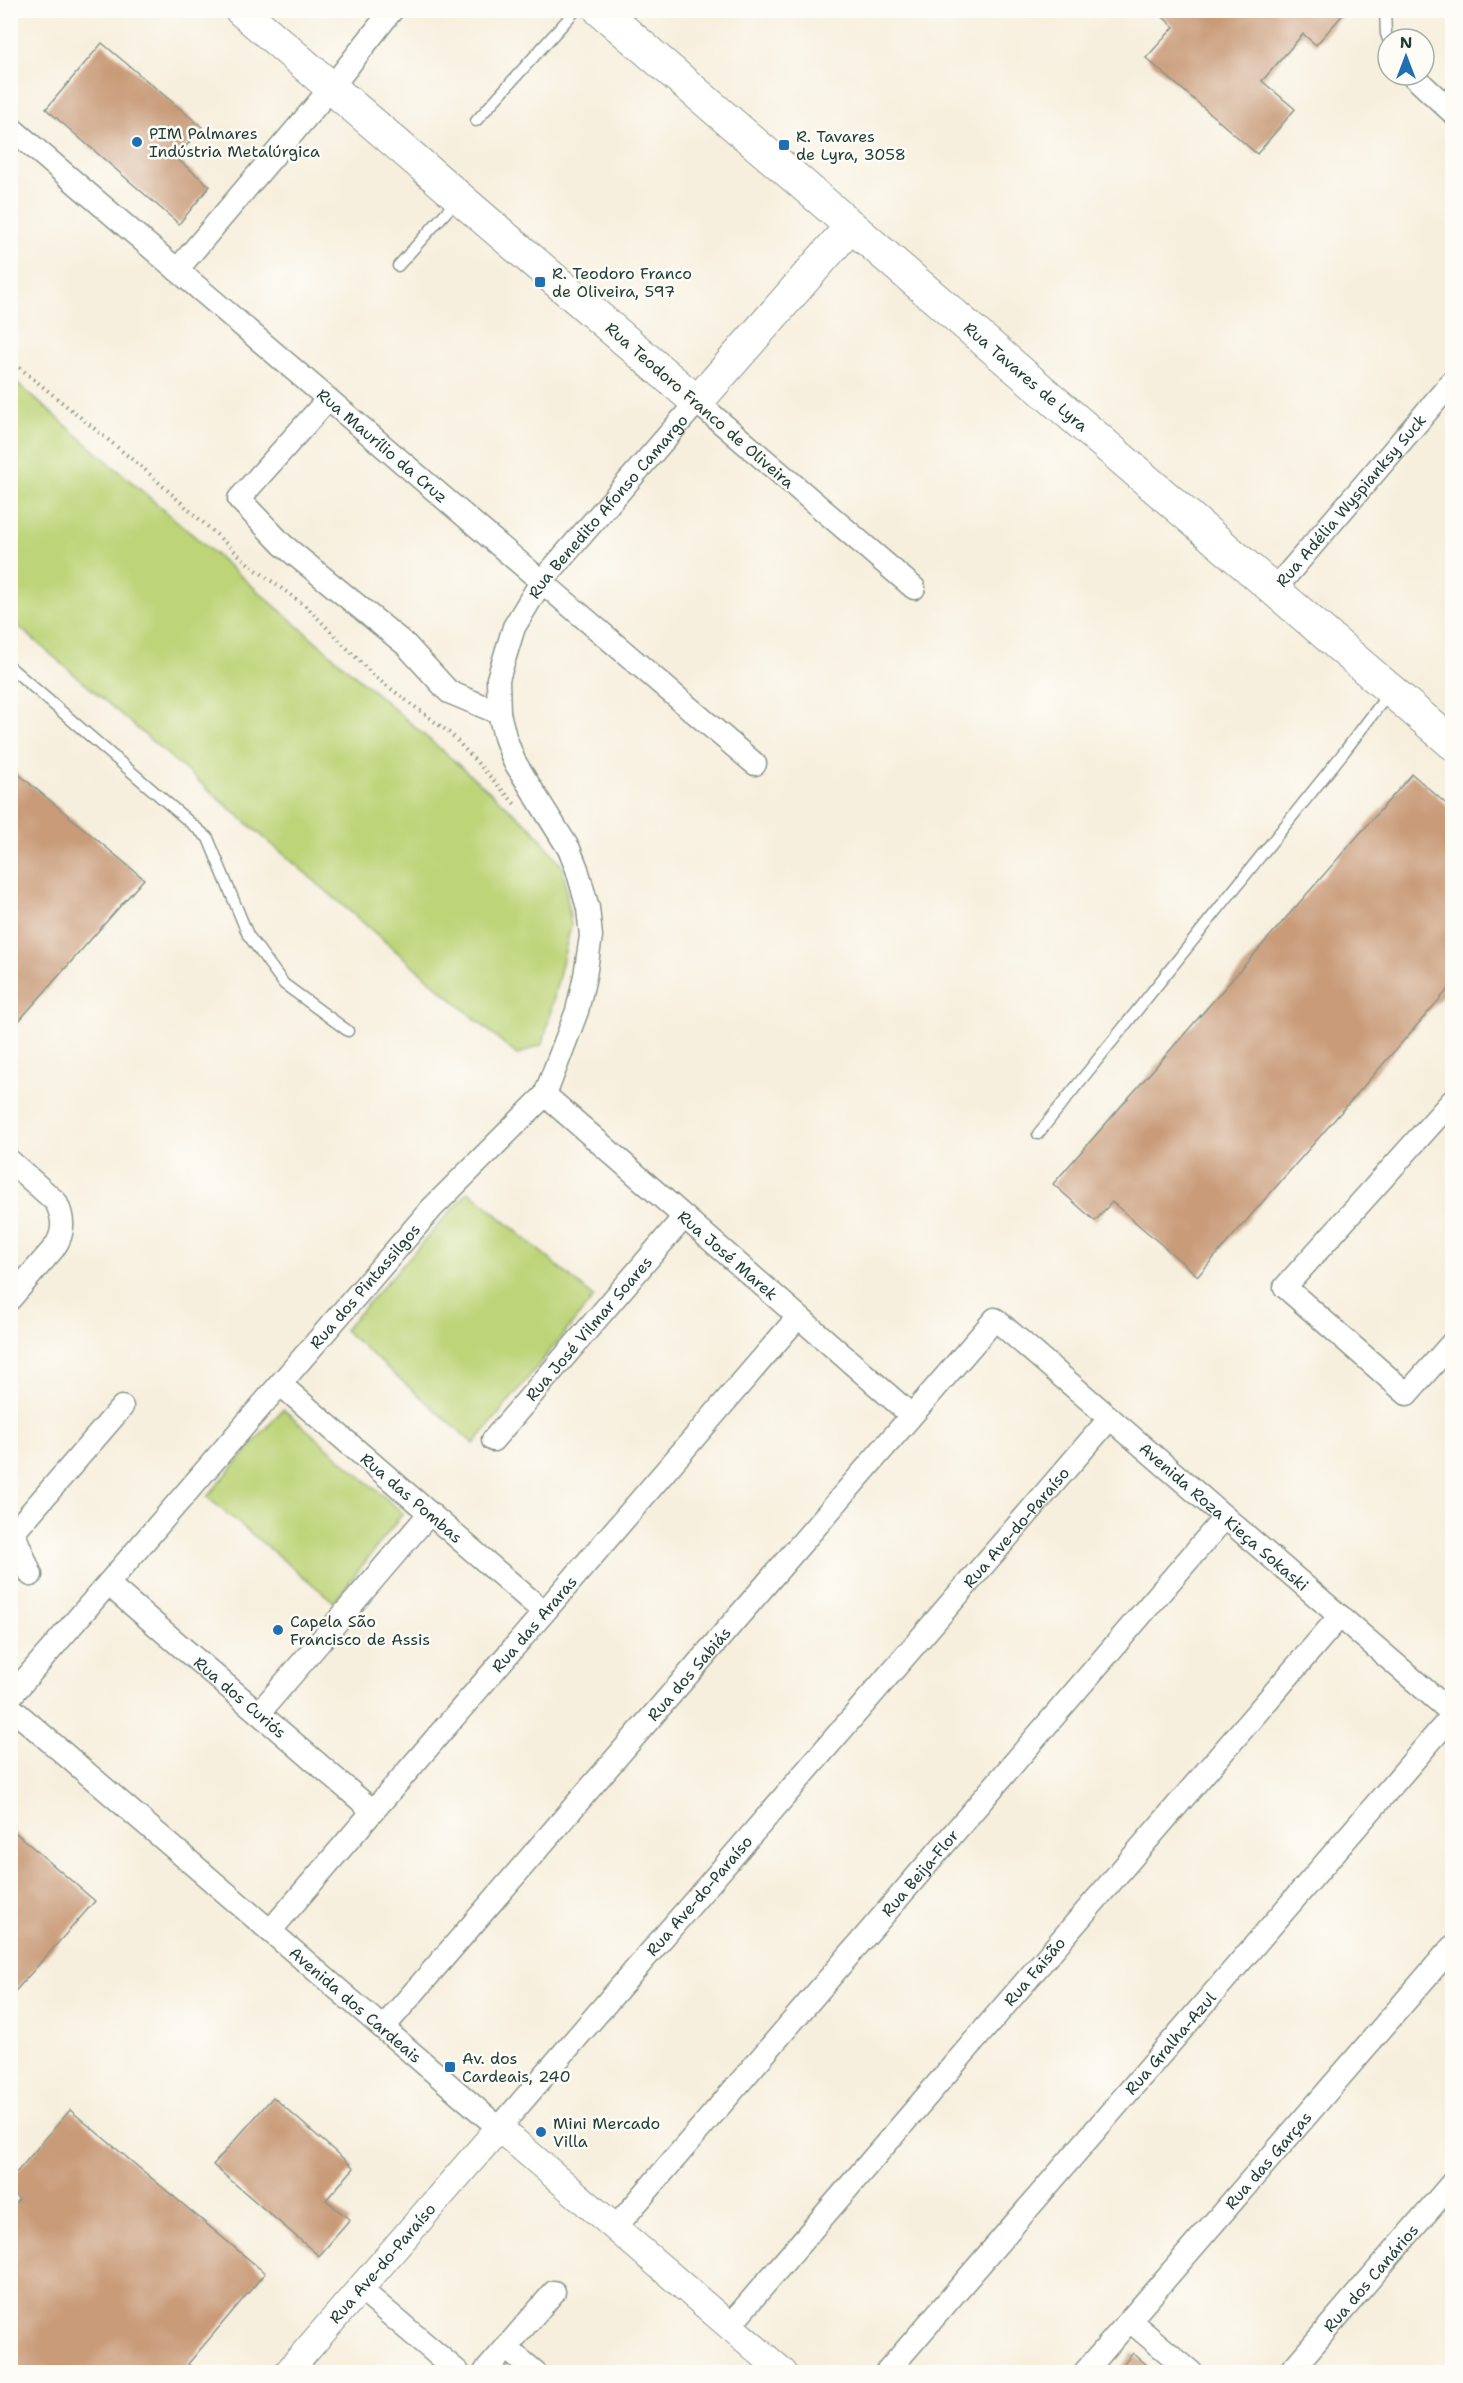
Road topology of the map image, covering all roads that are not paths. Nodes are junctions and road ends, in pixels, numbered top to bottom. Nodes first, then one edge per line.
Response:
1 (241, 10) edge
2 (392, 10) edge
3 (576, 10) edge
4 (600, 10) edge
5 (1386, 10) edge
6 (1386, 27) edge
7 (1425, 87) edge
8 (331, 88) junction
9 (1452, 112) edge
10 (476, 121) dead end
11 (10, 128) edge
12 (459, 197) junction
13 (851, 226) junction
14 (398, 267) dead end
15 (177, 270) junction
16 (1449, 392) edge
17 (328, 399) junction
18 (697, 402) junction
19 (541, 582) junction
20 (914, 588) dead end
21 (1274, 590) junction
22 (10, 668) edge
23 (1391, 690) junction
24 (499, 713) junction
25 (1452, 743) edge
26 (755, 764) dead end
27 (556, 830) joint
28 (348, 1031) dead end
29 (545, 1095) junction
30 (1452, 1101) edge
31 (1038, 1134) dead end
32 (10, 1161) edge
33 (684, 1217) junction
34 (10, 1299) edge
35 (798, 1317) junction
36 (995, 1319) joint
37 (1452, 1343) edge
38 (280, 1384) junction
39 (122, 1407) dead end
40 (911, 1415) junction
41 (1110, 1418) junction
42 (493, 1440) dead end
43 (430, 1514) junction
44 (1225, 1517) junction
45 (12, 1528) edge
46 (31, 1575) dead end
47 (108, 1584) junction
48 (544, 1612) junction
49 (1340, 1616) junction
50 (10, 1697) edge
51 (10, 1707) edge
52 (259, 1713) junction
53 (1452, 1714) edge
54 (373, 1811) junction
55 (270, 1931) junction
56 (1452, 1947) edge
57 (383, 2028) junction
58 (499, 2128) junction
59 (1452, 2183) edge
60 (615, 2228) junction
61 (360, 2289) junction
62 (554, 2292) dead end
63 (1130, 2321) junction
64 (729, 2326) junction
65 (506, 2348) junction
66 (288, 2373) edge
67 (458, 2373) edge
68 (485, 2373) edge
69 (534, 2373) edge
70 (783, 2373) edge
71 (887, 2373) edge
72 (1085, 2373) edge
73 (1191, 2373) edge
74 (1290, 2373) edge

1 - 8 main road, Rua Teodoro Franco de Oliveira
2 - 8 street
3 - 10 lane
4 - 13 main road, Rua Tavares de Lyra
5 - 6 lane
7 - 9 street
8 - 12 main road, Rua Teodoro Franco de Oliveira
8 - 15 street
11 - 15 street, Rua Maurílio da Cruz
12 - 14 lane
12 - 18 main road, Rua Teodoro Franco de Oliveira
13 - 18 main road, Rua Benedito Afonso Camargo
13 - 21 main road, Rua Tavares de Lyra
15 - 17 street, Rua Maurílio da Cruz
16 - 21 street, Rua Adélia Wyspianksy Suck
17 - 19 street, Rua Maurílio da Cruz
17 - 24 street
18 - 19 street, Rua Benedito Afonso Camargo
18 - 20 street, Rua Teodoro Franco de Oliveira
19 - 24 street, Rua Benedito Afonso Camargo
19 - 26 street, Rua Maurílio da Cruz
21 - 23 main road, Rua Tavares de Lyra
22 - 28 lane
23 - 25 main road, Rua Tavares de Lyra
23 - 31 lane
24 - 27 street, Rua Benedito Afonso Camargo
27 - 29 street, Rua dos Pintassilgos
29 - 33 street, Rua José Marek
29 - 38 street, Rua dos Pintassilgos
30 - 37 street
32 - 34 street
33 - 35 street, Rua José Marek
33 - 42 street, Rua José Vilmar Soares
35 - 40 street, Rua José Marek
35 - 48 street, Rua das Araras
36 - 40 street, Rua dos Sabiás
36 - 41 street, Avenida Roza Kieça Sokaski
38 - 43 street, Rua das Pombas
38 - 47 street, Rua dos Pintassilgos
39 - 45 street
40 - 57 street, Rua dos Sabiás
41 - 44 street, Avenida Roza Kieça Sokaski
41 - 58 street, Rua Ave-do-Paraíso
43 - 48 street, Rua das Pombas
43 - 52 street
44 - 49 street, Avenida Roza Kieça Sokaski
44 - 60 street, Rua Beija-Flor
45 - 46 street
47 - 50 street, Rua dos Pintassilgos
47 - 52 street, Rua dos Curiós
48 - 54 street, Rua das Araras
49 - 53 street, Avenida Roza Kieça Sokaski
49 - 64 street, Rua Faisão
51 - 55 street, Avenida dos Cardeais
52 - 54 street, Rua dos Curiós
53 - 71 street, Rua Gralha-Azul
54 - 55 street, Rua das Araras
55 - 57 street, Avenida dos Cardeais
56 - 63 street, Rua das Garças
57 - 58 street, Avenida dos Cardeais
58 - 60 street, Avenida dos Cardeais
58 - 61 street, Rua Ave-do-Paraíso
59 - 74 street, Rua dos Canários
60 - 64 street, Avenida dos Cardeais
61 - 66 street, Rua Ave-do-Paraíso
61 - 67 street
62 - 65 street
63 - 72 street, Rua das Garças
63 - 73 street
64 - 70 street, Avenida dos Cardeais
65 - 68 street
65 - 69 street

